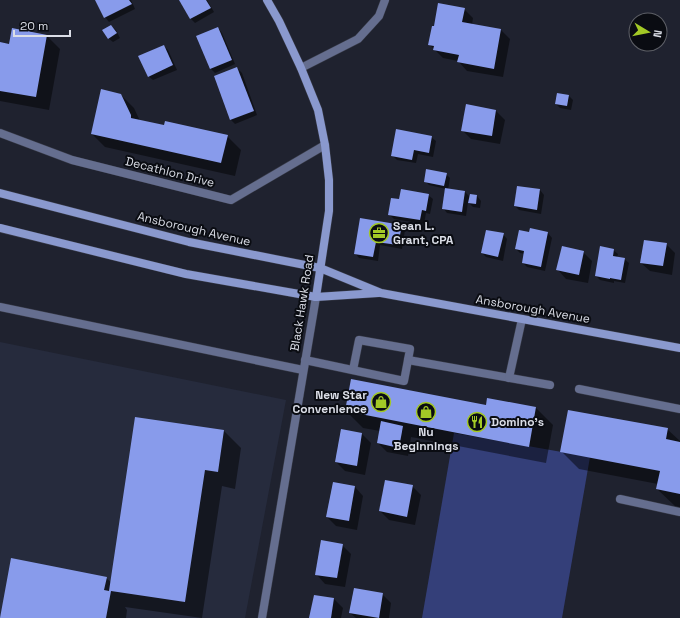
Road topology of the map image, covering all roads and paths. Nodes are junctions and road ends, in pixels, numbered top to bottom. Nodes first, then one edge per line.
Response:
1 (267, 0) edge
2 (385, 0) edge
3 (301, 68) junction
4 (0, 133) edge
5 (325, 145) junction
6 (0, 193) edge
7 (0, 228) edge
8 (320, 268) junction
9 (381, 293) junction
10 (316, 297) junction
11 (0, 307) edge
12 (522, 319) junction
13 (680, 348) edge
14 (305, 360) junction
15 (408, 360) junction
16 (303, 370) junction
17 (353, 370) junction
18 (509, 378) junction
19 (550, 385) dead end
20 (579, 389) dead end
21 (680, 409) edge
22 (620, 499) dead end
23 (680, 512) edge
24 (262, 618) edge

1 - 3 main road, Black Hawk Road
2 - 3 street
3 - 5 main road, Black Hawk Road
4 - 5 street, Decathlon Drive
5 - 8 main road, Black Hawk Road
6 - 8 main road, Ansborough Avenue
7 - 10 main road, Ansborough Avenue
8 - 9 main road, Ansborough Avenue
8 - 10 main road, Black Hawk Road
9 - 10 main road, Ansborough Avenue
9 - 12 main road, Ansborough Avenue
10 - 14 street, Black Hawk Road
11 - 16 street
12 - 13 main road, Ansborough Avenue
12 - 18 street
14 - 16 street, Black Hawk Road
14 - 17 street
15 - 17 street
15 - 17 street
15 - 18 street
16 - 24 street, Black Hawk Road
18 - 19 street
20 - 21 street
22 - 23 street

